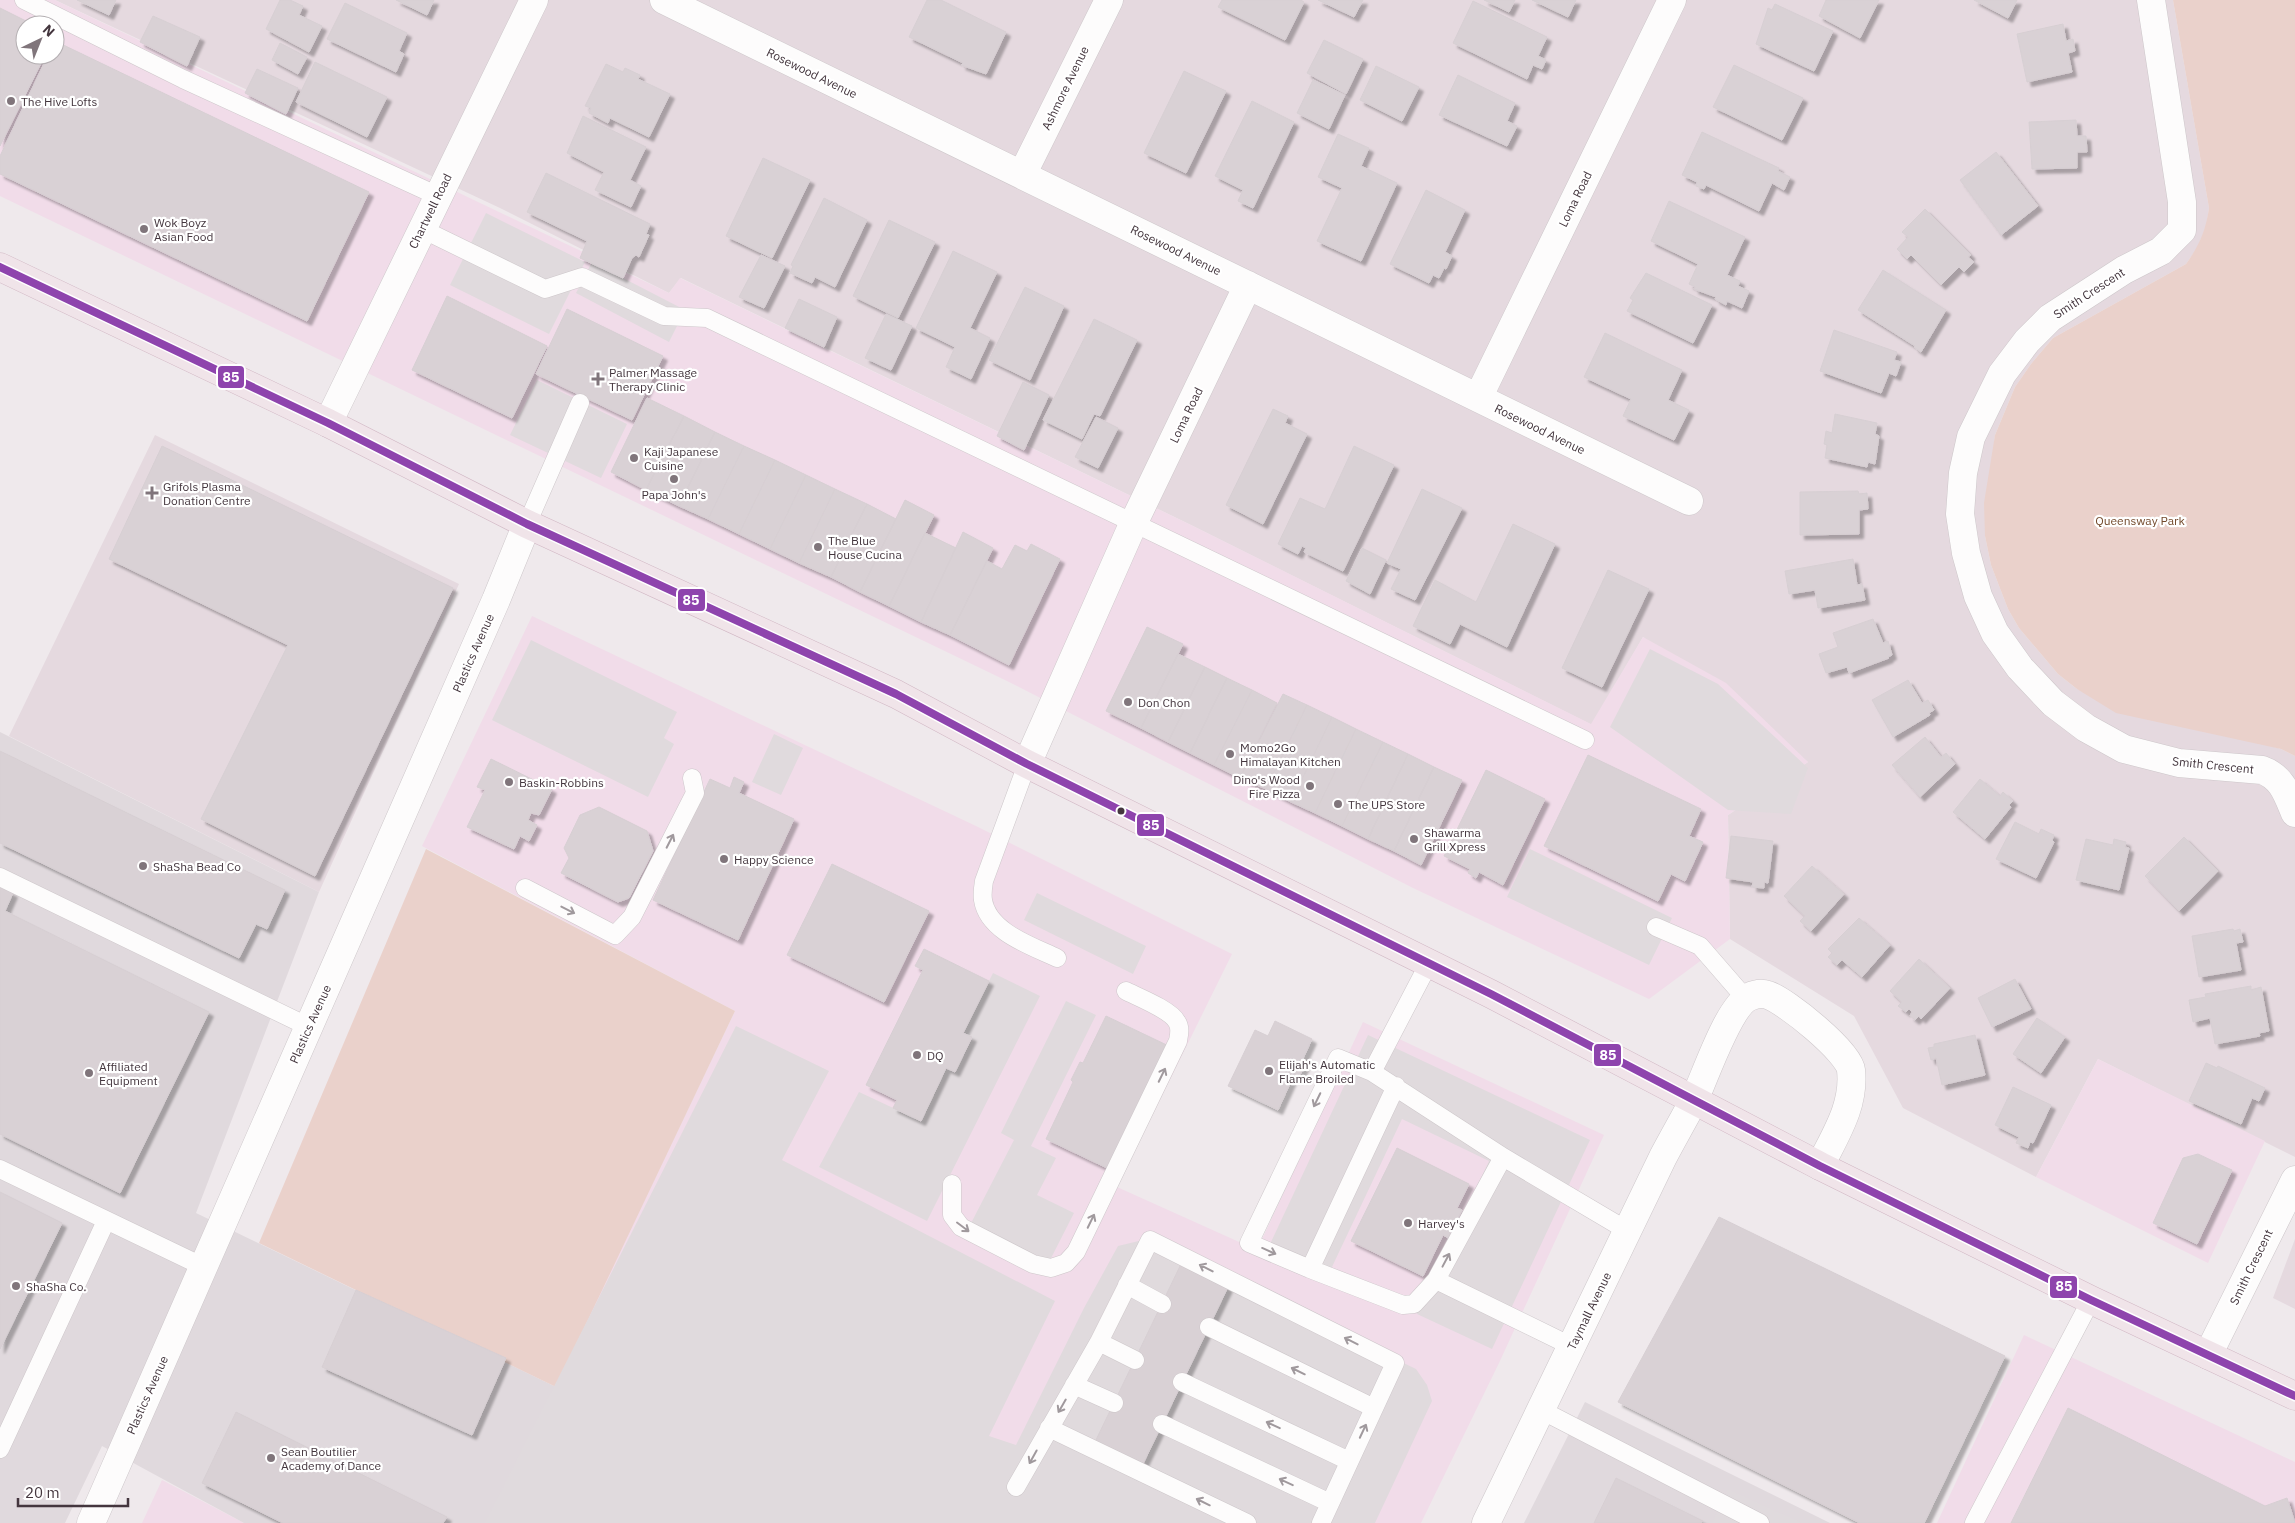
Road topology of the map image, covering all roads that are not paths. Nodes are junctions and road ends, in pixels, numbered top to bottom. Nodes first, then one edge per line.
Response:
1 (24, 0) edge
2 (534, 0) edge
3 (664, 0) edge
4 (1109, 0) edge
5 (1672, 0) edge
6 (2151, 0) edge
7 (1022, 176) junction
8 (438, 196) junction
9 (422, 229) junction
10 (0, 267) edge
11 (1248, 285) junction
12 (1478, 398) junction
13 (580, 403) dead end
14 (328, 423) junction
15 (1689, 501) dead end
16 (1134, 522) junction
17 (527, 524) junction
18 (1585, 740) dead end
19 (1026, 764) junction
20 (692, 778) dead end
21 (2295, 813) edge
22 (0, 877) edge
23 (525, 888) dead end
24 (1656, 927) dead end
25 (1057, 958) dead end
26 (1429, 963) junction
27 (1126, 991) dead end
28 (1746, 999) junction
29 (309, 1027) junction
30 (1372, 1072) junction
31 (1396, 1086) junction
32 (1694, 1099) junction
33 (1503, 1157) junction
34 (1820, 1166) junction
35 (0, 1169) edge
36 (2295, 1180) edge
37 (952, 1184) dead end
38 (106, 1221) junction
39 (1628, 1232) junction
40 (204, 1266) junction
41 (1310, 1269) junction
42 (1436, 1280) junction
43 (1126, 1285) junction
44 (2091, 1300) junction
45 (1162, 1304) dead end
46 (1209, 1327) dead end
47 (1098, 1342) junction
48 (1571, 1346) junction
49 (2208, 1355) junction
50 (1135, 1360) dead end
51 (1182, 1382) dead end
52 (1074, 1385) junction
53 (2295, 1396) edge
54 (1114, 1403) dead end
55 (1374, 1408) junction
56 (1541, 1410) junction
57 (1162, 1424) dead end
58 (1049, 1428) junction
59 (0, 1449) edge
60 (1349, 1461) junction
61 (1016, 1487) dead end
62 (1330, 1502) junction
63 (91, 1523) edge
64 (1247, 1523) edge
65 (1321, 1523) edge
66 (1486, 1523) edge
67 (1760, 1523) edge
68 (1974, 1523) edge

1 - 8 lane
2 - 8 street, Chartwell Road
3 - 7 street, Rosewood Avenue
4 - 7 street, Ashmore Avenue
5 - 12 street, Loma Road
6 - 21 street, Smith Crescent
7 - 11 street, Rosewood Avenue
8 - 9 street, Chartwell Road
9 - 14 street, Chartwell Road
9 - 16 lane
10 - 14 main road
11 - 12 street, Rosewood Avenue
11 - 16 street, Loma Road
12 - 15 street, Rosewood Avenue
13 - 17 lane
14 - 17 main road
16 - 18 lane
16 - 19 street, Loma Road
17 - 19 main road
17 - 29 street, Plastics Avenue
19 - 25 lane
19 - 26 main road
23 -> 20 lane
22 - 29 lane
24 - 28 lane
26 - 30 lane
26 - 32 main road
37 -> 27 lane
28 - 32 street, Taymall Avenue
28 - 34 street
29 - 40 street, Plastics Avenue
30 - 31 lane
30 -> 41 lane
31 - 33 lane
31 - 41 lane
32 - 34 main road
32 - 39 street, Taymall Avenue
33 - 39 lane
42 -> 33 lane
34 - 44 main road
35 - 38 lane
36 - 49 street, Smith Crescent
38 - 40 lane
38 - 59 lane
39 - 48 street, Taymall Avenue
40 - 63 street, Plastics Avenue
41 - 42 lane
42 - 48 lane
43 - 45 lane
43 - 47 lane
55 -> 43 lane
44 - 49 main road
44 - 68 lane
55 -> 46 lane
47 - 50 lane
47 - 52 lane
48 - 56 street, Taymall Avenue
49 - 53 main road
60 -> 51 lane
52 - 54 lane
52 -> 58 lane
60 -> 55 lane
56 - 66 street, Taymall Avenue
56 - 67 lane
62 -> 57 lane
58 -> 61 lane
64 -> 58 lane
60 - 62 lane
62 - 65 lane

